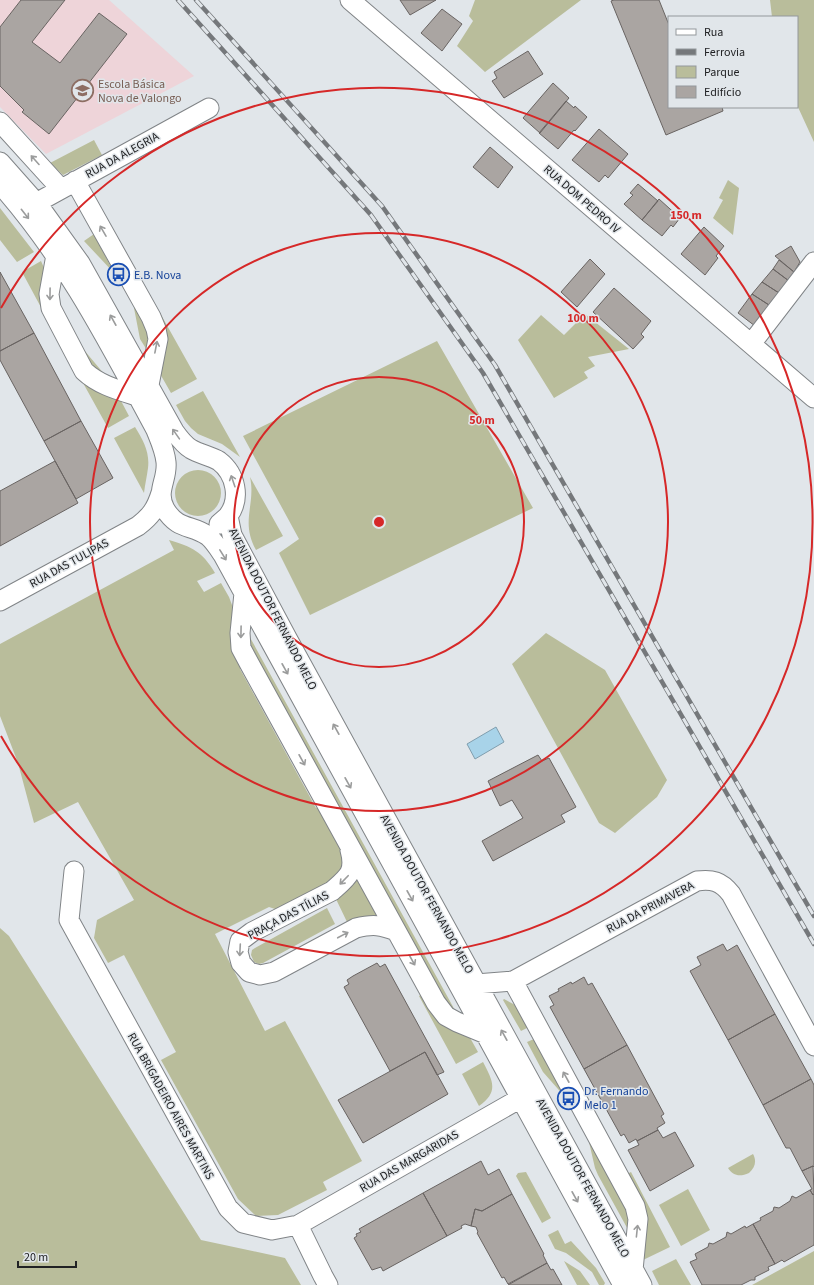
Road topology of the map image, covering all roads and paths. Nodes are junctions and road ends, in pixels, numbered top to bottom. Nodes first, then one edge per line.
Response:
1 (350, 0) edge
2 (209, 108) dead end
3 (0, 122) edge
4 (0, 162) edge
5 (0, 184) edge
6 (68, 185) junction
7 (36, 203) junction
8 (56, 255) junction
9 (814, 262) edge
10 (751, 344) junction
11 (143, 391) junction
12 (814, 398) edge
13 (207, 456) junction
14 (166, 474) junction
15 (161, 493) junction
16 (228, 516) junction
17 (138, 526) junction
18 (188, 528) junction
19 (244, 593) junction
20 (0, 601) edge
21 (349, 844) junction
22 (74, 871) dead end
23 (396, 931) junction
24 (513, 981) junction
25 (476, 984) junction
26 (486, 1034) junction
27 (814, 1046) edge
28 (521, 1098) junction
29 (298, 1225) junction
30 (633, 1280) edge
31 (328, 1285) edge

1 - 10 street, RUA DOM PEDRO IV
2 - 6 street, RUA DA ALEGRIA
6 -> 3 street
4 - 7 street, AVENIDA DOUTOR FERNANDO MELO
5 -> 8 street, AVENIDA DOUTOR FERNANDO MELO
6 - 7 street, RUA DA ALEGRIA
11 -> 6 street
11 -> 7 street, AVENIDA DOUTOR FERNANDO MELO
8 - 11 street, AVENIDA DOUTOR FERNANDO MELO
8 -> 11 street
9 - 10 street
10 - 12 street, RUA DOM PEDRO IV
13 -> 11 street, AVENIDA DOUTOR FERNANDO MELO
11 - 14 street, AVENIDA DOUTOR FERNANDO MELO
13 - 14 street
16 -> 13 street, AVENIDA DOUTOR FERNANDO MELO
14 - 15 street, AVENIDA DOUTOR FERNANDO MELO
15 - 17 street
15 - 18 street, AVENIDA DOUTOR FERNANDO MELO
16 - 18 street, AVENIDA DOUTOR FERNANDO MELO
25 -> 16 street, AVENIDA DOUTOR FERNANDO MELO
17 - 18 street
17 - 20 street, RUA DAS TULIPAS
18 -> 19 street, AVENIDA DOUTOR FERNANDO MELO
19 -> 21 street, AVENIDA DOUTOR FERNANDO MELO
19 -> 26 street, AVENIDA DOUTOR FERNANDO MELO
21 - 23 street, AVENIDA DOUTOR FERNANDO MELO
21 -> 23 street, PRAÇA DAS TÍLIAS
22 - 29 street, RUA BRIGADEIRO AIRES MARTINS
23 -> 26 street, AVENIDA DOUTOR FERNANDO MELO
24 - 25 street, RUA DA PRIMAVERA
24 - 27 street, RUA DA PRIMAVERA
30 -> 24 street, AVENIDA DOUTOR FERNANDO MELO
30 -> 25 street, AVENIDA DOUTOR FERNANDO MELO
26 - 28 street, AVENIDA DOUTOR FERNANDO MELO
28 - 29 street, RUA DAS MARGARIDAS
28 -> 30 street, AVENIDA DOUTOR FERNANDO MELO
29 - 31 street

